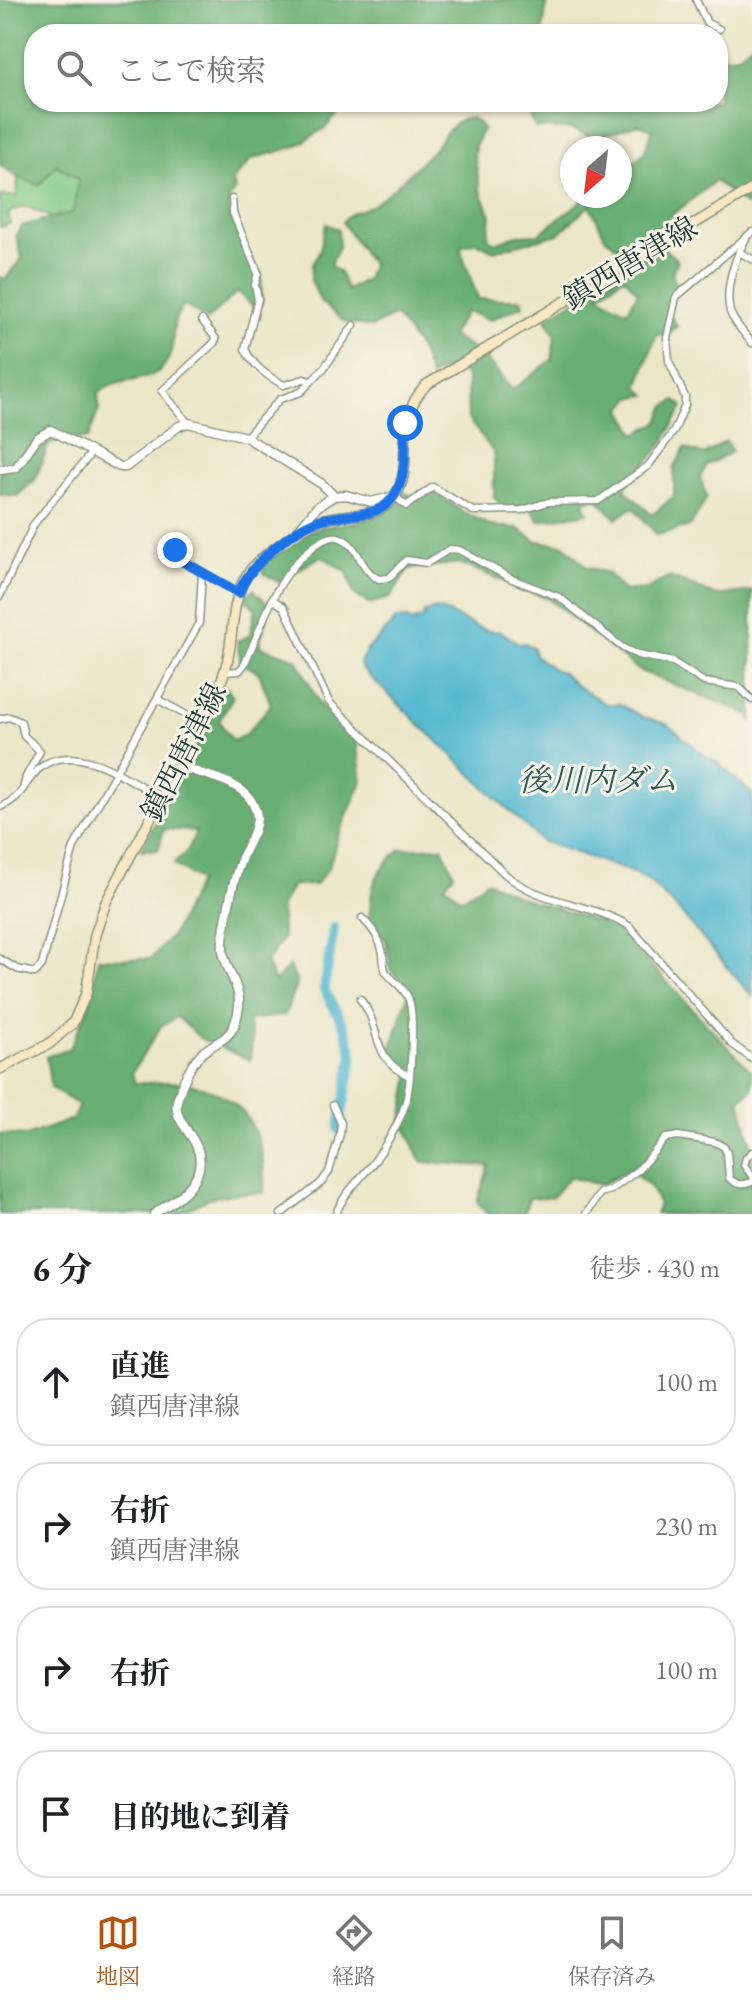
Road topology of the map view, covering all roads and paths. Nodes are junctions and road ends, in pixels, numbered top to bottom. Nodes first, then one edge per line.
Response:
1 (696, 0) edge
2 (709, 24) edge
3 (752, 189) edge
4 (232, 199) dead end
5 (750, 234) edge
6 (739, 252) junction
7 (752, 259) edge
8 (202, 320) dead end
9 (354, 325) dead end
10 (752, 343) edge
11 (310, 381) junction
12 (188, 423) junction
13 (246, 437) junction
14 (92, 452) junction
15 (0, 470) edge
16 (334, 496) junction
17 (395, 496) junction
18 (294, 535) junction
19 (175, 550) dead end
20 (202, 573) junction
21 (239, 593) junction
22 (0, 596) edge
23 (272, 599) junction
24 (225, 672) junction
25 (157, 699) junction
26 (752, 700) edge
27 (0, 719) edge
28 (199, 722) dead end
29 (178, 768) junction
30 (116, 772) junction
31 (23, 792) junction
32 (161, 798) junction
33 (0, 807) edge
34 (362, 918) dead end
35 (0, 959) edge
36 (362, 1001) dead end
37 (752, 1059) edge
38 (0, 1069) edge
39 (409, 1076) junction
40 (333, 1105) dead end
41 (752, 1152) edge
42 (752, 1179) edge
43 (154, 1214) edge
44 (281, 1214) edge
45 (336, 1214) edge
46 (586, 1214) edge

1 - 2 street
3 - 17 main road, 鎮西唐津線
4 - 11 street
5 - 6 street
5 - 17 street
6 - 7 street
6 - 10 street
8 - 12 street
9 - 11 street
11 - 13 street
12 - 13 street
12 - 14 street
13 - 16 street
14 - 15 street
14 - 22 street
16 - 17 street
16 - 18 street
17 - 18 main road, 鎮西唐津線
18 - 21 main road, 鎮西唐津線
19 - 20 street
20 - 21 street
20 - 25 street
21 - 24 main road, 鎮西唐津線
23 - 24 street
23 - 26 street
23 - 37 street
24 - 29 main road, 鎮西唐津線
25 - 28 street
25 - 30 street
27 - 31 street
29 - 32 main road, 鎮西唐津線
29 - 43 street
30 - 31 street
30 - 32 street
30 - 35 street
31 - 33 street
32 - 38 main road, 鎮西唐津線
34 - 39 street
36 - 39 street
39 - 45 street
40 - 44 street
41 - 42 street
42 - 46 street

